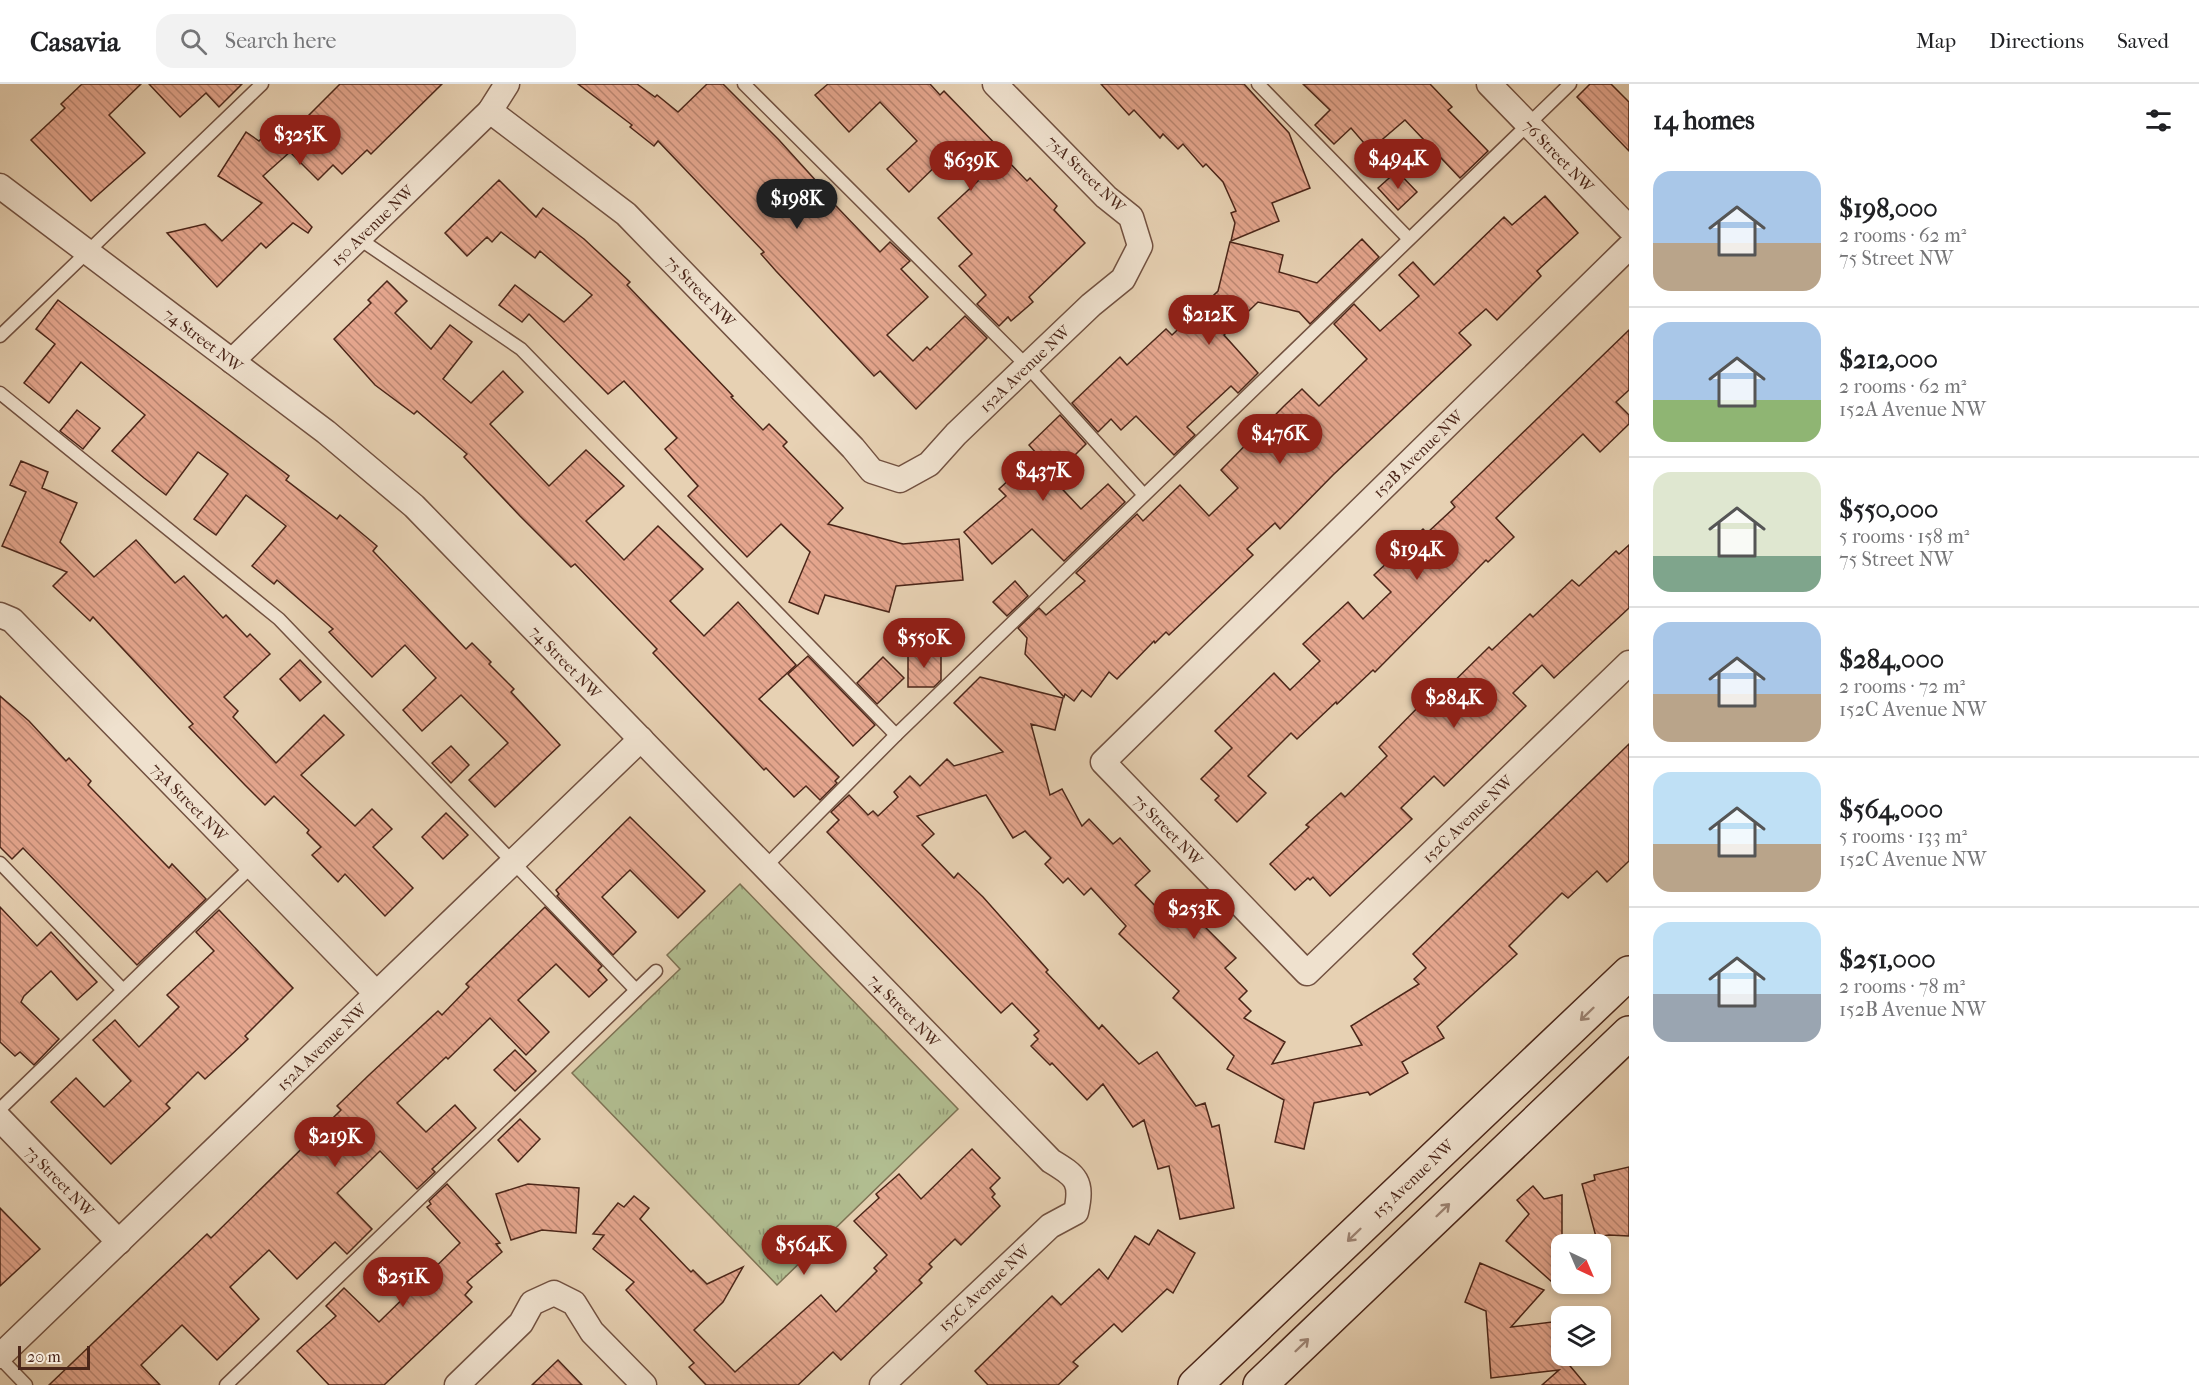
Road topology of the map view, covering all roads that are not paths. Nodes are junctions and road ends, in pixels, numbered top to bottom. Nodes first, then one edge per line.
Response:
1 (262, 84) edge
2 (507, 84) edge
3 (744, 84) edge
4 (995, 84) edge
5 (1258, 84) edge
6 (1489, 84) edge
7 (1570, 84) edge
8 (490, 111) junction
9 (1528, 124) junction
10 (0, 186) edge
11 (1629, 228) edge
12 (358, 238) junction
13 (1409, 239) junction
14 (1140, 246) joint
15 (1629, 247) edge
16 (88, 252) junction
17 (0, 336) edge
18 (232, 361) junction
19 (1027, 366) junction
20 (0, 393) edge
21 (900, 480) joint
22 (1144, 495) junction
23 (0, 615) edge
24 (1629, 663) edge
25 (896, 735) junction
26 (641, 739) junction
27 (1103, 762) joint
28 (513, 862) junction
29 (0, 863) edge
30 (252, 866) junction
31 (765, 867) junction
32 (656, 971) dead end
33 (1307, 973) joint
34 (1629, 973) edge
35 (123, 990) junction
36 (636, 990) junction
37 (376, 993) junction
38 (1629, 1033) edge
39 (0, 1109) edge
40 (0, 1119) edge
41 (1081, 1193) joint
42 (119, 1242) junction
43 (0, 1357) edge
44 (26, 1385) edge
45 (226, 1385) edge
46 (457, 1385) edge
47 (644, 1385) edge
48 (882, 1385) edge
49 (1196, 1385) edge
50 (1260, 1385) edge

1 - 16 lane
2 - 8 street, 150 Avenue NW
3 - 19 lane
4 - 14 street, 75A Street NW
5 - 13 lane
6 - 9 street, 76 Street NW
7 - 9 lane
8 - 12 street, 150 Avenue NW
8 - 21 street, 75 Street NW
9 - 11 street, 76 Street NW
9 - 13 lane
10 - 16 street, 74 Street NW
12 - 18 street, 150 Avenue NW
12 - 25 lane
13 - 22 lane
14 - 19 street, 152A Avenue NW
15 - 27 street, 152B Avenue NW
16 - 17 lane
16 - 18 street, 74 Street NW
18 - 26 street, 74 Street NW
19 - 21 street, 152A Avenue NW
19 - 22 lane
20 - 28 lane
22 - 25 lane
23 - 30 street, 73A Street NW
24 - 33 street, 152C Avenue NW
25 - 31 lane
26 - 28 street, 152A Avenue NW
26 - 31 street, 74 Street NW
27 - 33 street, 75 Street NW
28 - 36 lane
28 - 37 street, 152A Avenue NW
29 - 35 lane
30 - 35 lane
30 - 37 street, 73A Street NW
31 - 41 street, 74 Street NW
32 - 36 lane
34 -> 49 main road, 153 Avenue NW
35 - 39 lane
36 - 45 lane
37 - 42 street, 152A Avenue NW
50 -> 38 main road
40 - 42 street, 73 Street NW
41 - 48 street, 152C Avenue NW
42 - 43 street, 152A Avenue NW
43 - 44 lane
46 - 47 street

